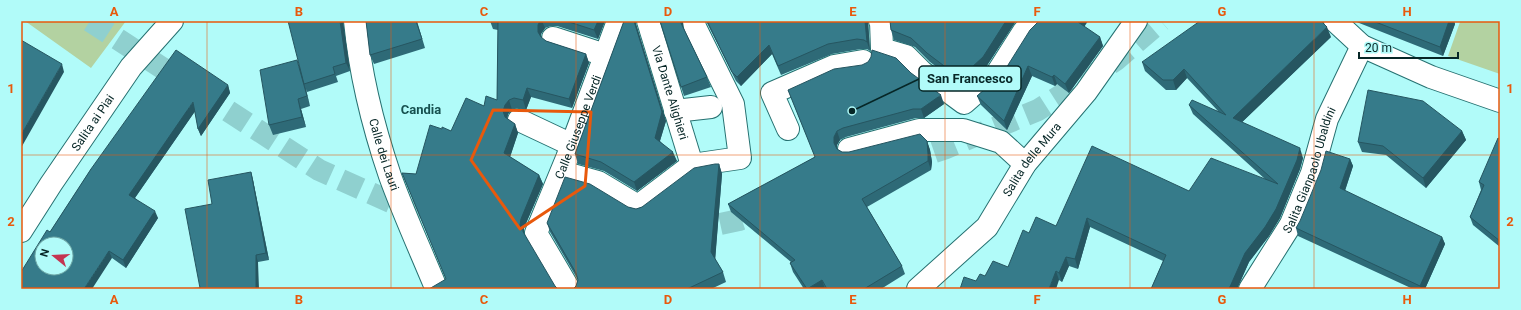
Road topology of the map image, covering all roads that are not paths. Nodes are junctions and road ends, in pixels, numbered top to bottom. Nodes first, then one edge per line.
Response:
1 (172, 21) edge
2 (355, 21) edge
3 (618, 21) edge
4 (648, 21) edge
5 (694, 21) edge
6 (880, 21) edge
7 (1034, 21) edge
8 (1136, 21) edge
9 (1339, 24) edge
10 (553, 38) dead end
11 (1362, 46) junction
12 (605, 55) junction
13 (870, 57) junction
14 (1500, 101) edge
15 (711, 107) dead end
16 (675, 111) junction
17 (519, 120) dead end
18 (788, 129) dead end
19 (572, 145) junction
20 (850, 149) dead end
21 (1025, 164) junction
22 (692, 165) junction
23 (562, 172) junction
24 (21, 231) edge
25 (434, 283) dead end
26 (569, 289) edge
27 (918, 289) edge
28 (1250, 289) edge

1 - 24 street, Salita ai Piai
2 - 25 street, Calle dei Lauri
3 - 12 street, Calle Giuseppe Verdi
4 - 16 street, Via Dante Alighieri
5 - 22 street
6 - 13 street
7 - 13 street
8 - 21 street, Salita delle Mura
9 - 11 street
10 - 12 street
11 - 14 street
11 - 28 street, Salita Gianpaolo Ubaldini
12 - 19 street, Calle Giuseppe Verdi
13 - 18 street
15 - 16 street
16 - 22 street, Via Dante Alighieri
17 - 19 street
19 - 23 street, Calle Giuseppe Verdi
20 - 21 street
21 - 27 street, Salita delle Mura
22 - 23 street
23 - 26 street, Calle Giuseppe Verdi

